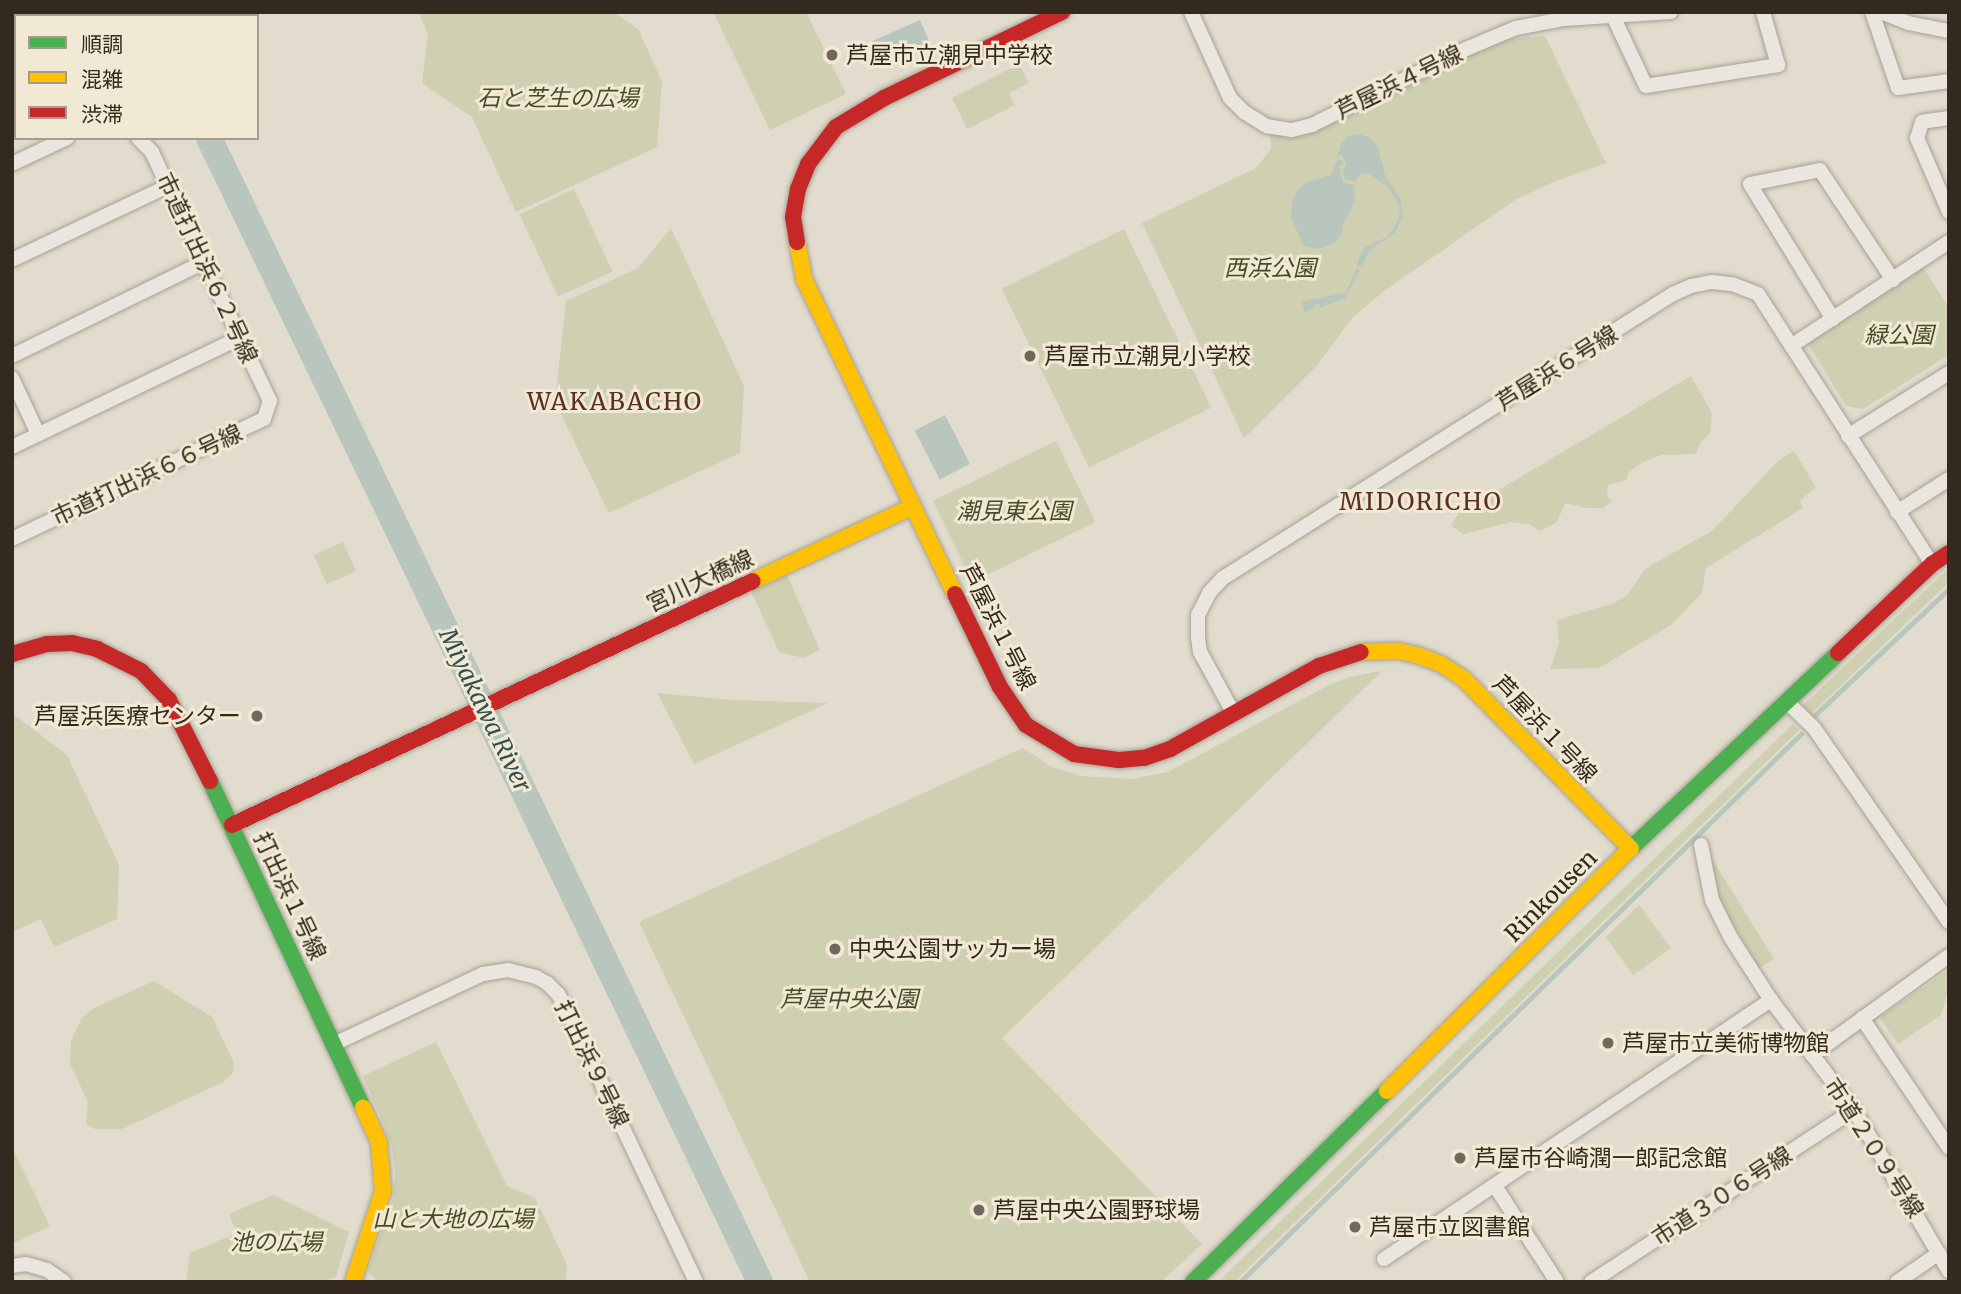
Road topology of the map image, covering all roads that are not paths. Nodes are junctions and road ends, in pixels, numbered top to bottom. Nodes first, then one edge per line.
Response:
1 (1062, 12) edge
2 (1191, 12) edge
3 (1671, 12) edge
4 (1763, 12) edge
5 (1872, 12) edge
6 (1881, 12) edge
7 (1614, 16) junction
8 (1949, 31) edge
9 (1949, 81) edge
10 (1949, 118) edge
11 (63, 140) edge
12 (140, 140) edge
13 (12, 164) edge
14 (168, 186) junction
15 (1949, 212) edge
16 (1949, 242) edge
17 (12, 260) edge
18 (204, 262) junction
19 (1893, 281) junction
20 (1833, 319) junction
21 (240, 338) junction
22 (1791, 346) junction
23 (12, 356) edge
24 (1949, 373) edge
25 (12, 378) edge
26 (270, 401) joint
27 (38, 434) junction
28 (1849, 436) junction
29 (12, 447) edge
30 (1949, 479) edge
31 (912, 507) junction
32 (1897, 512) junction
33 (12, 539) edge
34 (1949, 553) edge
35 (1932, 564) junction
36 (12, 654) edge
37 (1786, 701) junction
38 (1234, 714) junction
39 (232, 825) junction
40 (1701, 845) dead end
41 (1631, 849) junction
42 (1949, 922) edge
43 (1949, 956) edge
44 (1771, 1000) junction
45 (1861, 1018) junction
46 (334, 1044) junction
47 (1812, 1055) junction
48 (1854, 1110) junction
49 (1949, 1148) edge
50 (1495, 1186) junction
51 (1939, 1253) junction
52 (1384, 1259) dead end
53 (12, 1266) edge
54 (1949, 1271) edge
55 (1201, 1279) edge
56 (64, 1282) edge
57 (353, 1282) edge
58 (696, 1282) edge
59 (1557, 1282) edge
60 (1591, 1282) edge
61 (1897, 1282) edge

1 - 31 street, 芦屋浜１号線
2 - 7 street, 芦屋浜４号線
3 - 7 street, 芦屋浜４号線
4 - 7 street
5 - 9 street
6 - 8 street
10 - 15 street
11 - 13 street
12 - 14 street, 市道打出浜６２号線
14 - 17 street
14 - 18 street, 市道打出浜６２号線
16 - 19 street
18 - 21 street, 市道打出浜６２号線
18 - 23 street
19 - 20 street
19 - 20 street
20 - 22 street
21 - 26 street, 市道打出浜６２号線
21 - 27 street
22 - 28 street, 芦屋浜６号線
22 - 38 street, 芦屋浜６号線
24 - 28 street
25 - 27 street
26 - 33 street, 市道打出浜６６号線
27 - 29 street
28 - 32 street, 芦屋浜６号線
30 - 32 street
31 - 38 street, 芦屋浜１号線
31 - 39 street, 宮川大橋線
32 - 35 street, 芦屋浜６号線
34 - 35 street, Rinkousen
35 - 37 street, Rinkousen
36 - 39 street, 打出浜１号線
37 - 41 street, Rinkousen
37 - 42 street
38 - 41 street, 芦屋浜１号線
39 - 46 street, 打出浜１号線
40 - 44 street, 市道２０９号線
41 - 55 street, Rinkousen
43 - 45 street
44 - 47 street, 市道２０９号線
44 - 50 street
45 - 47 street
45 - 49 street
46 - 57 street, 打出浜１号線
46 - 58 street, 打出浜９号線
47 - 48 street, 市道２０９号線
48 - 51 street, 市道２０９号線
48 - 60 street, 市道３０６号線
50 - 52 street
50 - 59 street
51 - 54 street, 市道２０９号線
51 - 61 street
53 - 56 street

